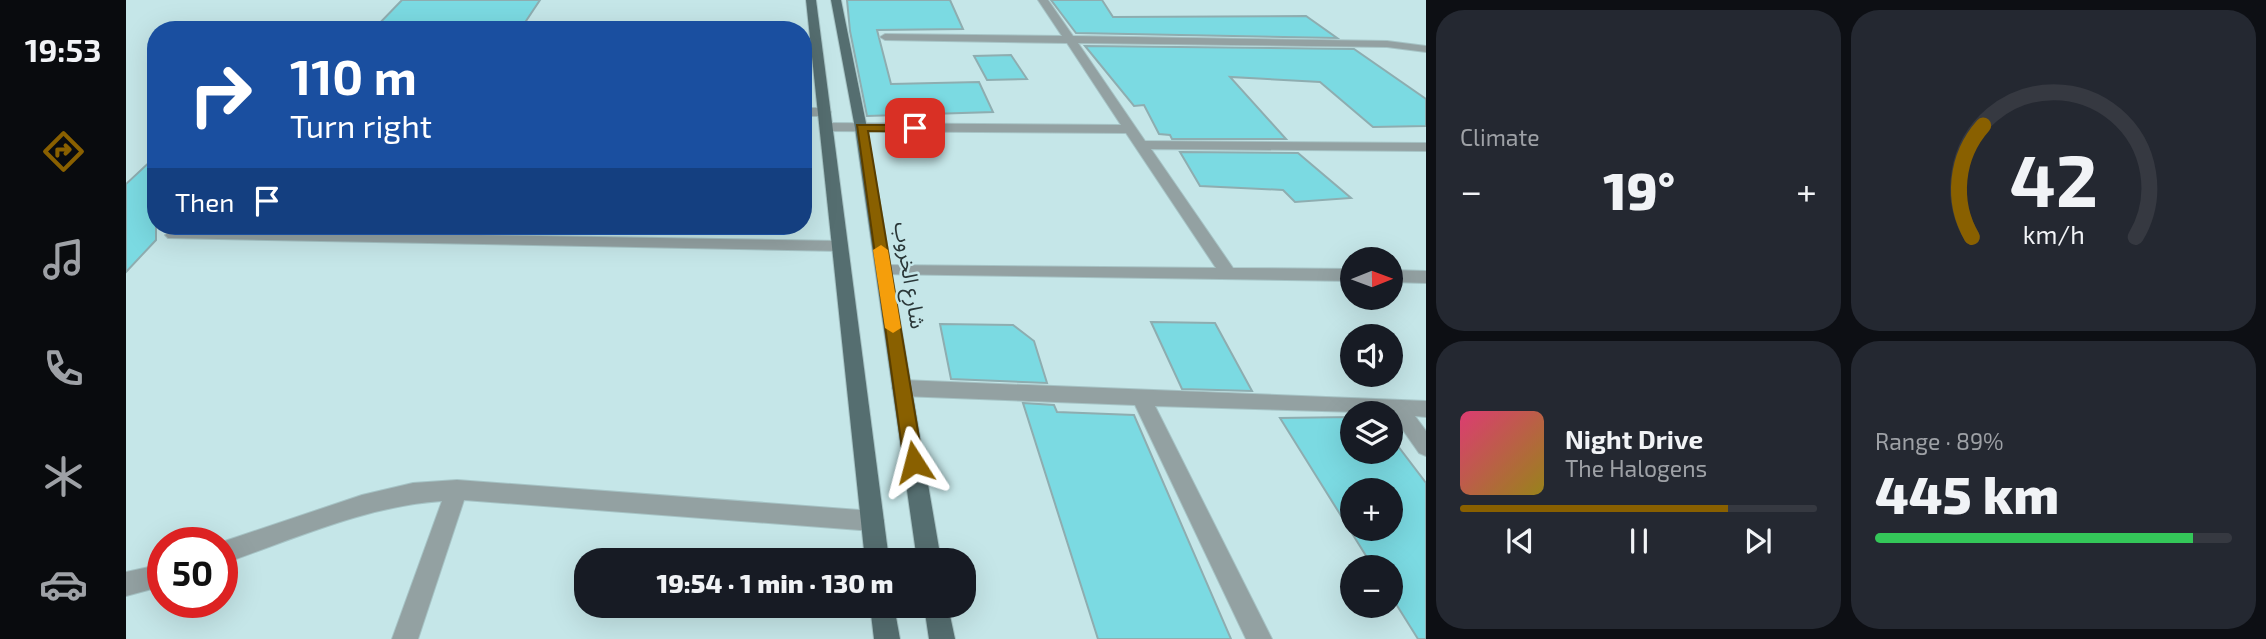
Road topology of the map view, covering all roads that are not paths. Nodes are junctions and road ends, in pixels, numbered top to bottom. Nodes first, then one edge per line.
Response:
1 (811, 0) edge
2 (836, 0) edge
3 (1043, 0) edge
4 (885, 37) dead end
5 (1069, 40) junction
6 (1426, 49) edge
7 (812, 115) edge
8 (825, 120) junction
9 (861, 128) junction
10 (1130, 129) junction
11 (1142, 145) junction
12 (1426, 147) edge
13 (229, 235) edge
14 (840, 246) junction
15 (884, 270) junction
16 (1228, 273) junction
17 (1340, 275) edge
18 (1404, 276) edge
19 (1426, 277) edge
20 (902, 388) junction
21 (1142, 399) junction
22 (1340, 406) edge
23 (1403, 408) edge
24 (1426, 409) edge
25 (1403, 416) edge
26 (1426, 447) edge
27 (457, 490) junction
28 (873, 522) junction
29 (238, 548) edge
30 (876, 548) edge
31 (927, 548) edge
32 (147, 579) edge
33 (126, 584) edge
34 (884, 618) edge
35 (938, 618) edge
36 (405, 639) edge
37 (887, 639) edge
38 (942, 639) edge
39 (1259, 639) edge

1 - 8 main road
2 - 9 main road, شارع الخروب
3 - 5 street
4 - 5 street
5 - 6 street
5 - 10 street
7 - 8 street
8 - 9 street
8 - 14 main road
9 - 10 street
9 - 15 main road, شارع الخروب
10 - 11 street
11 - 12 street
11 - 16 street
13 - 14 street
14 - 28 main road
15 - 16 street
15 - 20 main road, شارع الخروب
16 - 17 street
18 - 19 street
20 - 21 street
20 - 31 main road, شارع الخروب
21 - 22 street
21 - 39 street
23 - 24 street
25 - 26 street
27 - 28 street
27 - 29 street
27 - 36 street
28 - 30 main road
32 - 33 street
34 - 37 main road
35 - 38 main road

